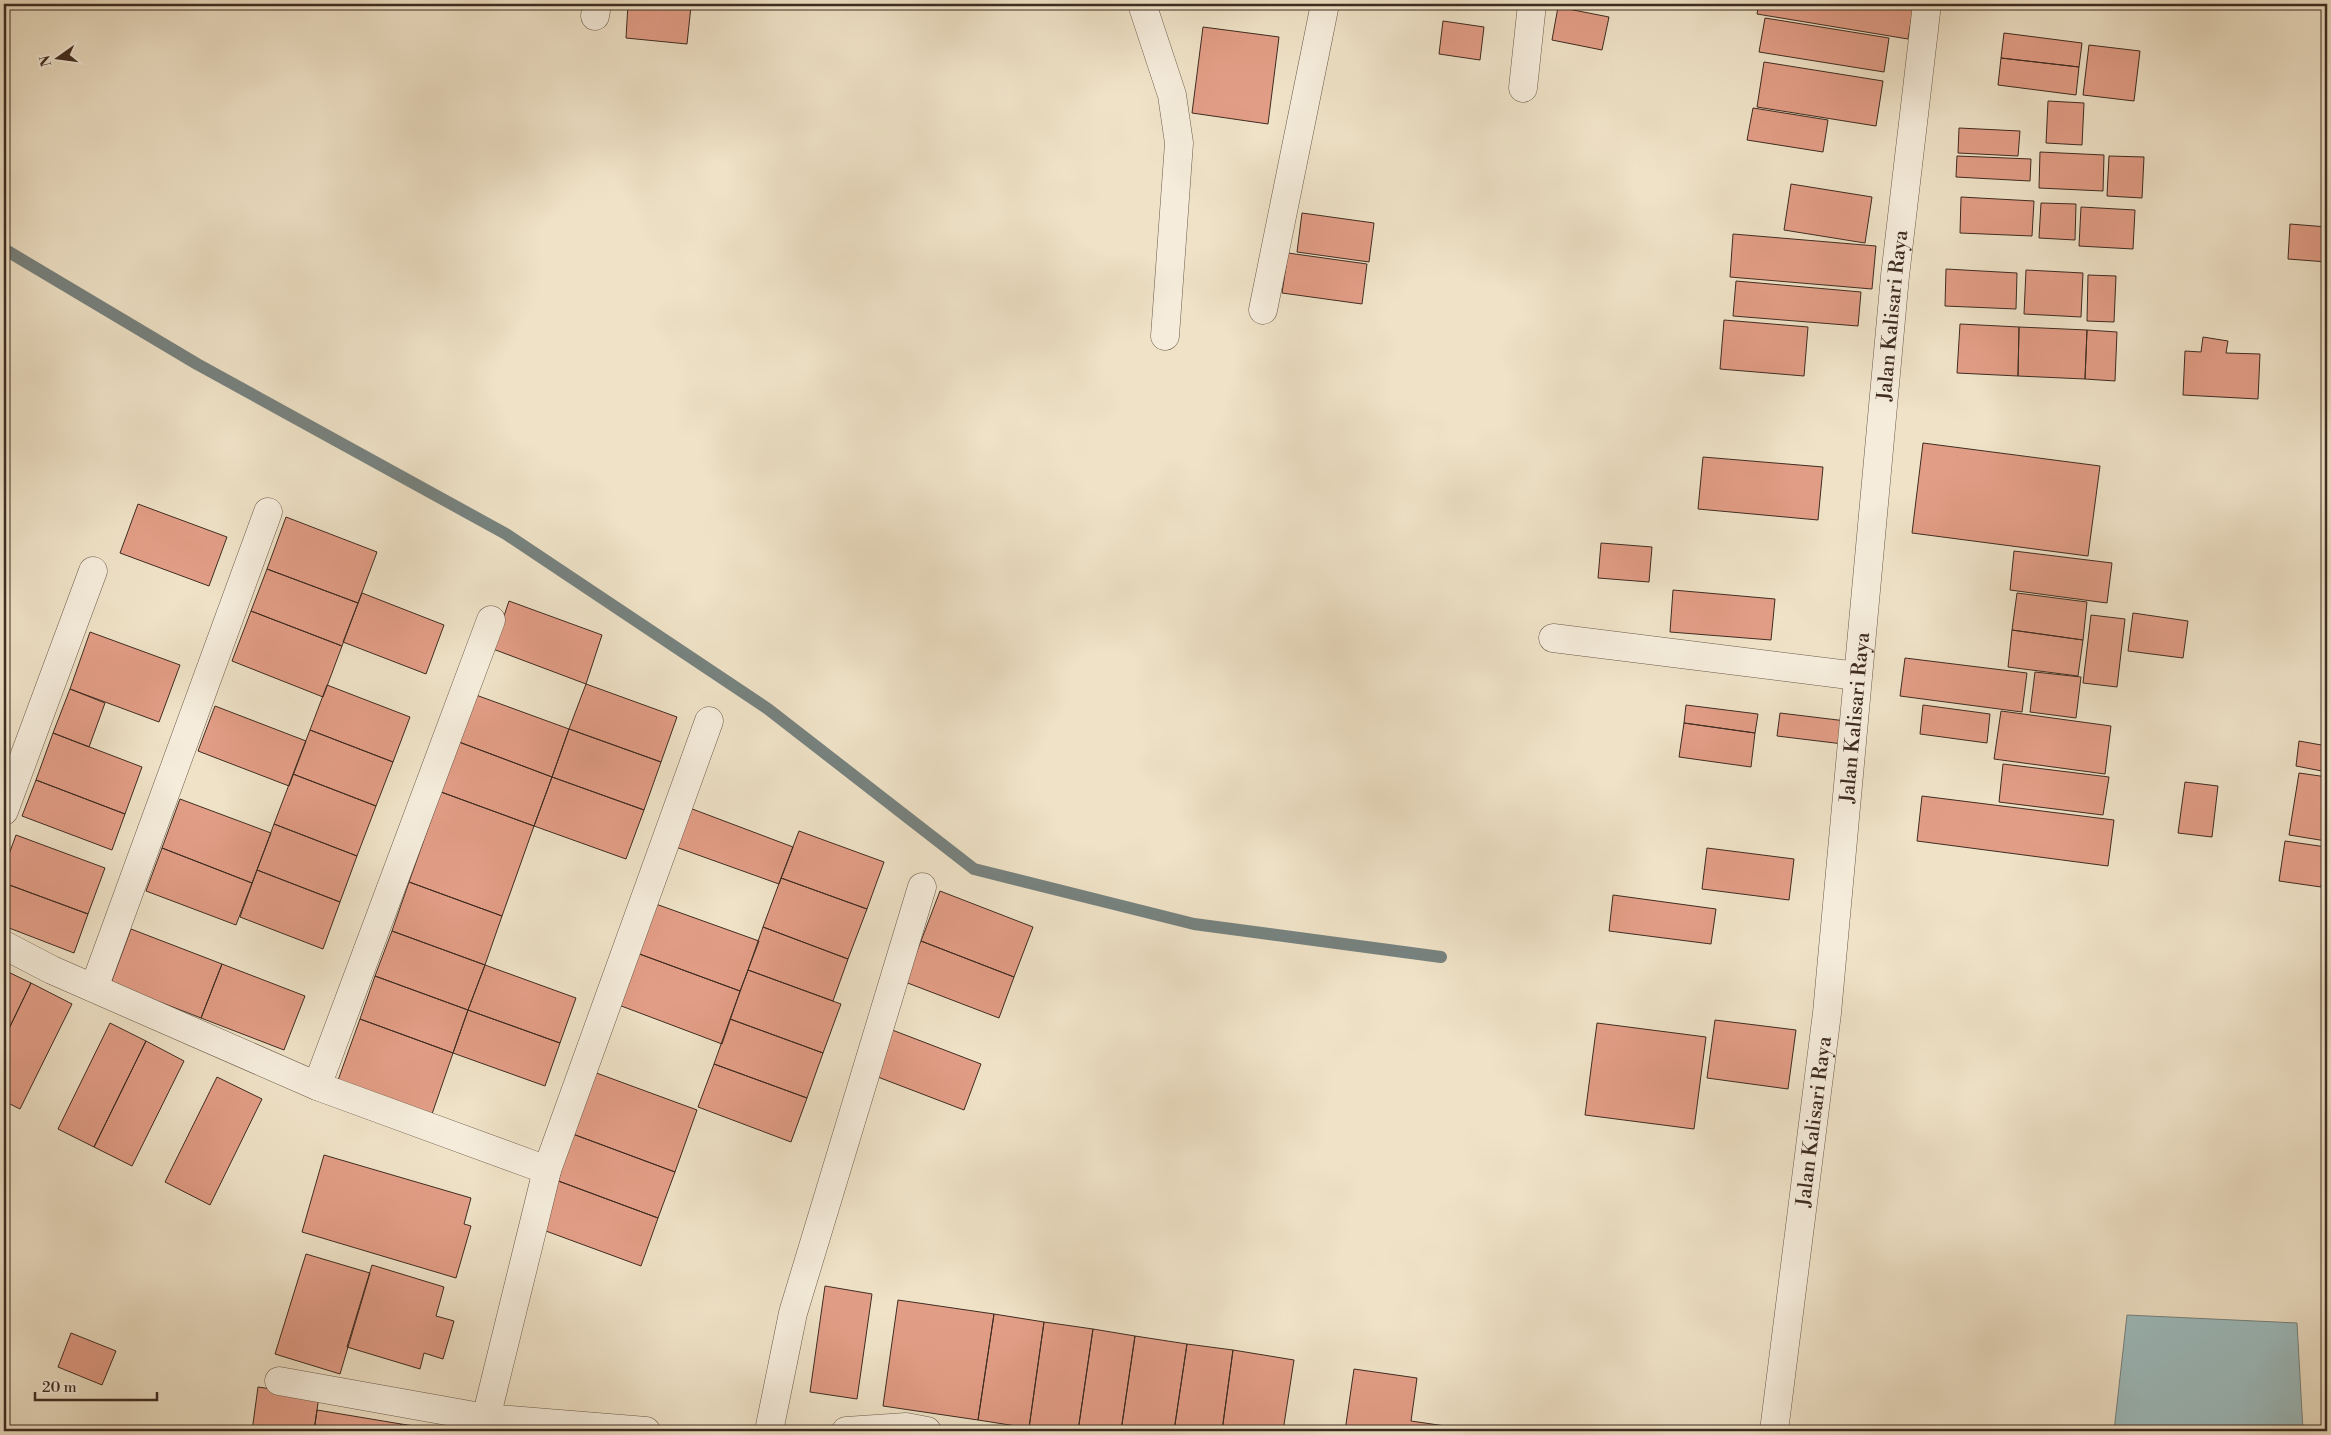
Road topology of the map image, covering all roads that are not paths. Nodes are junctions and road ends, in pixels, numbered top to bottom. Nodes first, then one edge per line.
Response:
1 (1142, 4) edge
2 (1325, 4) edge
3 (1532, 4) edge
4 (1927, 4) edge
5 (1523, 88) dead end
6 (1263, 310) dead end
7 (1165, 336) dead end
8 (268, 512) dead end
9 (93, 571) dead end
10 (491, 620) dead end
11 (1553, 638) dead end
12 (1857, 676) junction
13 (709, 721) dead end
14 (4, 811) edge
15 (922, 887) dead end
16 (4, 945) edge
17 (94, 988) junction
18 (317, 1086) junction
19 (547, 1170) junction
20 (279, 1381) dead end
21 (486, 1418) junction
22 (646, 1431) edge
23 (769, 1431) edge
24 (846, 1431) edge
25 (927, 1431) edge
26 (1774, 1431) edge

1 - 7 street
2 - 6 street
3 - 5 street
4 - 12 street, Jalan Kalisari Raya
8 - 17 street
9 - 14 street
10 - 18 street
11 - 12 street
12 - 26 street, Jalan Kalisari Raya
13 - 19 street
15 - 23 street
16 - 17 street
17 - 18 street
18 - 19 street
19 - 21 street
20 - 21 street
21 - 22 street
24 - 25 street

